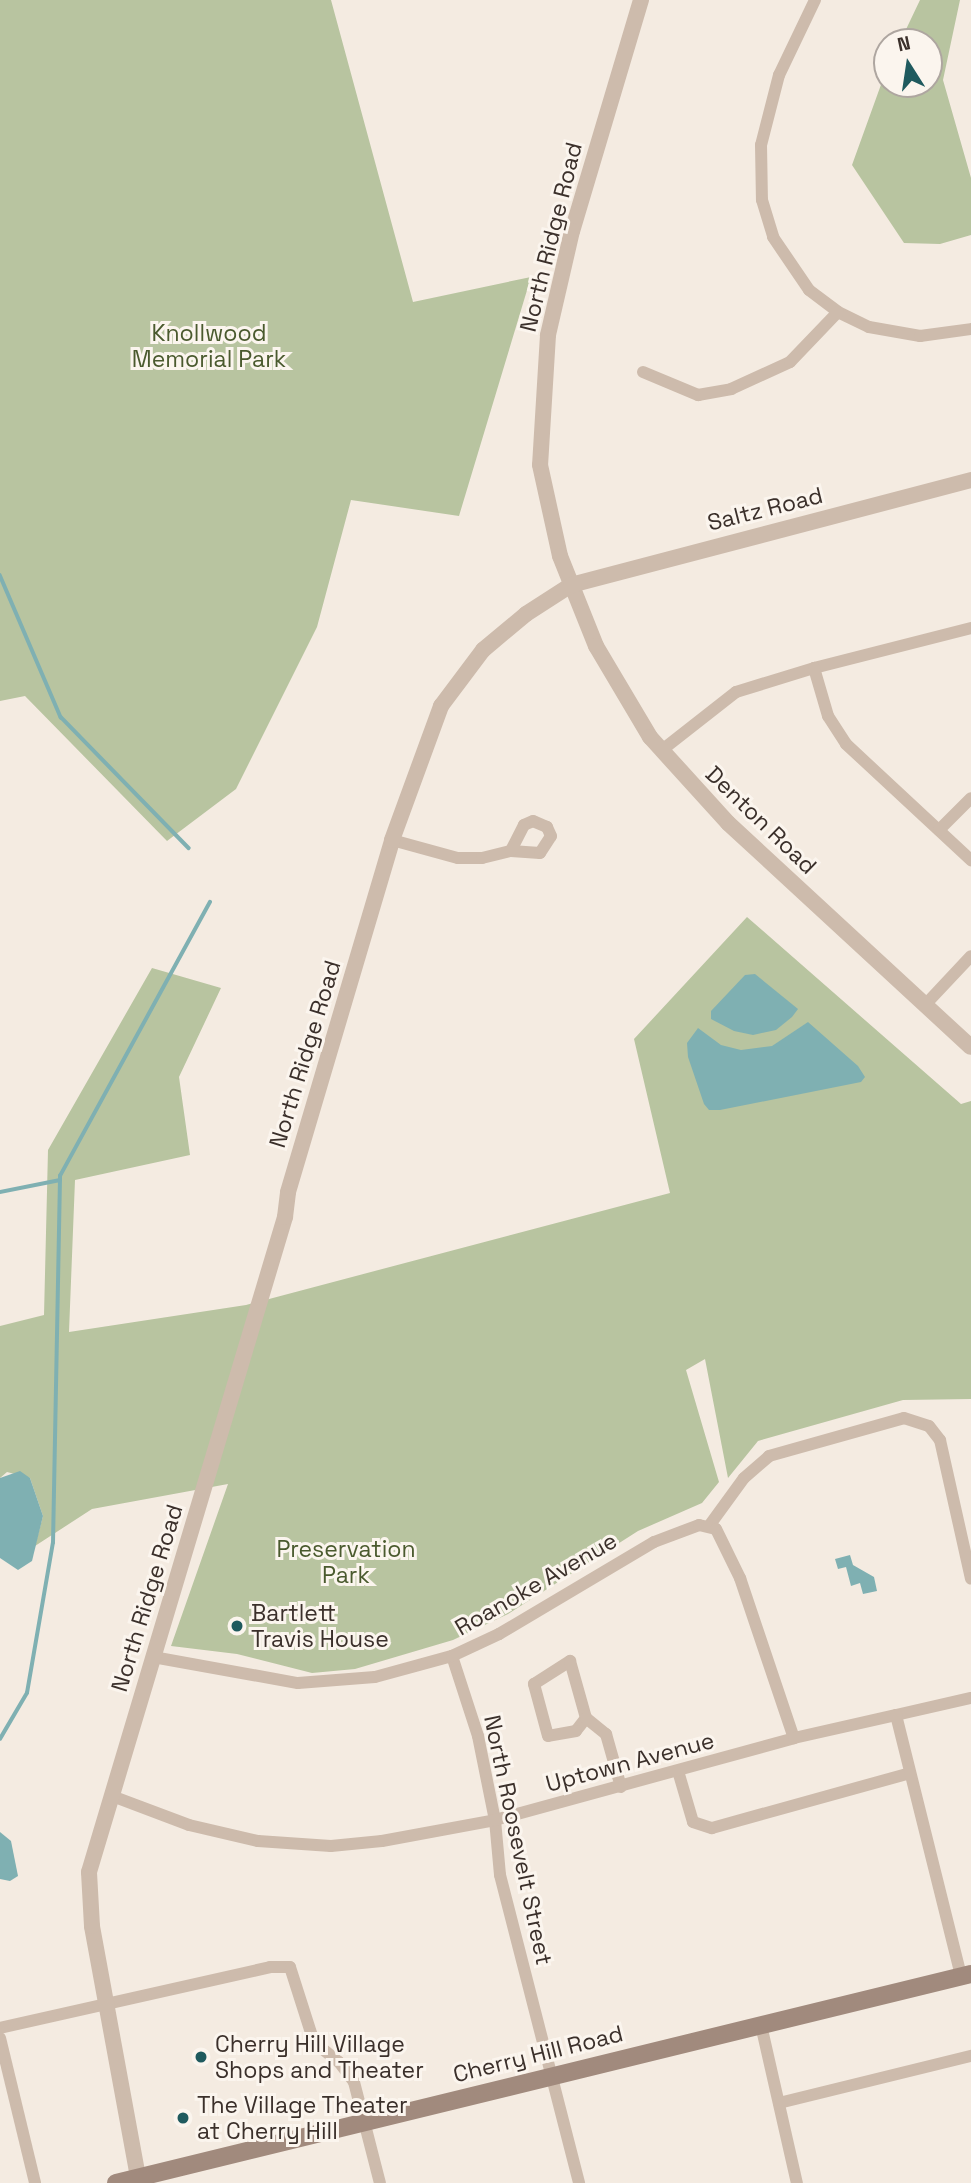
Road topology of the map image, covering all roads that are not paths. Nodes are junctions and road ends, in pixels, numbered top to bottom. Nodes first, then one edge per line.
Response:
1 (641, 0) edge
2 (815, 0) edge
3 (838, 312) junction
4 (971, 329) edge
5 (643, 372) dead end
6 (971, 480) edge
7 (571, 584) junction
8 (971, 628) edge
9 (814, 668) junction
10 (662, 750) junction
11 (971, 798) edge
12 (939, 830) junction
13 (392, 840) junction
14 (511, 851) dead end
15 (971, 860) edge
16 (971, 956) edge
17 (925, 1005) junction
18 (971, 1047) edge
19 (709, 1526) junction
20 (971, 1579) edge
21 (452, 1656) junction
22 (153, 1657) junction
23 (971, 1698) edge
24 (896, 1715) junction
25 (586, 1718) junction
26 (794, 1738) junction
27 (678, 1771) junction
28 (910, 1773) junction
29 (621, 1787) junction
30 (111, 1796) junction
31 (495, 1820) junction
32 (966, 1975) edge
33 (108, 2006) junction
34 (761, 2025) junction
35 (0, 2028) edge
36 (0, 2038) edge
37 (971, 2056) edge
38 (552, 2075) junction
39 (779, 2103) junction
40 (365, 2123) junction
41 (139, 2180) edge
42 (36, 2183) edge
43 (116, 2183) edge
44 (380, 2183) edge
45 (579, 2183) edge
46 (797, 2183) edge

1 - 7 street, North Ridge Road
2 - 3 street
3 - 4 street
3 - 5 street
6 - 7 street, Saltz Road
7 - 10 street, Denton Road
7 - 13 street, North Ridge Road
8 - 9 street
9 - 10 street
9 - 12 street
10 - 17 street, Denton Road
11 - 12 street
12 - 15 street
13 - 14 street
13 - 22 street, North Ridge Road
16 - 17 street
17 - 18 street, Denton Road
19 - 20 street
19 - 21 street, Roanoke Avenue
19 - 26 street
21 - 22 street, Roanoke Avenue
21 - 31 street, North Roosevelt Street
22 - 30 street, North Ridge Road
23 - 24 street, Uptown Avenue
24 - 26 street, Uptown Avenue
24 - 28 street
25 - 25 street
25 - 29 street
26 - 27 street, Uptown Avenue
27 - 28 street
27 - 29 street, Uptown Avenue
28 - 32 street
29 - 31 street, Uptown Avenue
30 - 31 street, Uptown Avenue
30 - 33 street, North Ridge Road
31 - 38 street, North Roosevelt Street
32 - 34 main road, Cherry Hill Road
33 - 35 street
33 - 40 street
33 - 41 street, North Ridge Road
34 - 38 main road, Cherry Hill Road
34 - 39 street
36 - 42 street
37 - 39 street
38 - 40 main road, Cherry Hill Road
38 - 45 street, North Roosevelt Street
39 - 46 street
40 - 41 main road, Cherry Hill Road
40 - 44 street
41 - 43 main road, Cherry Hill Road

